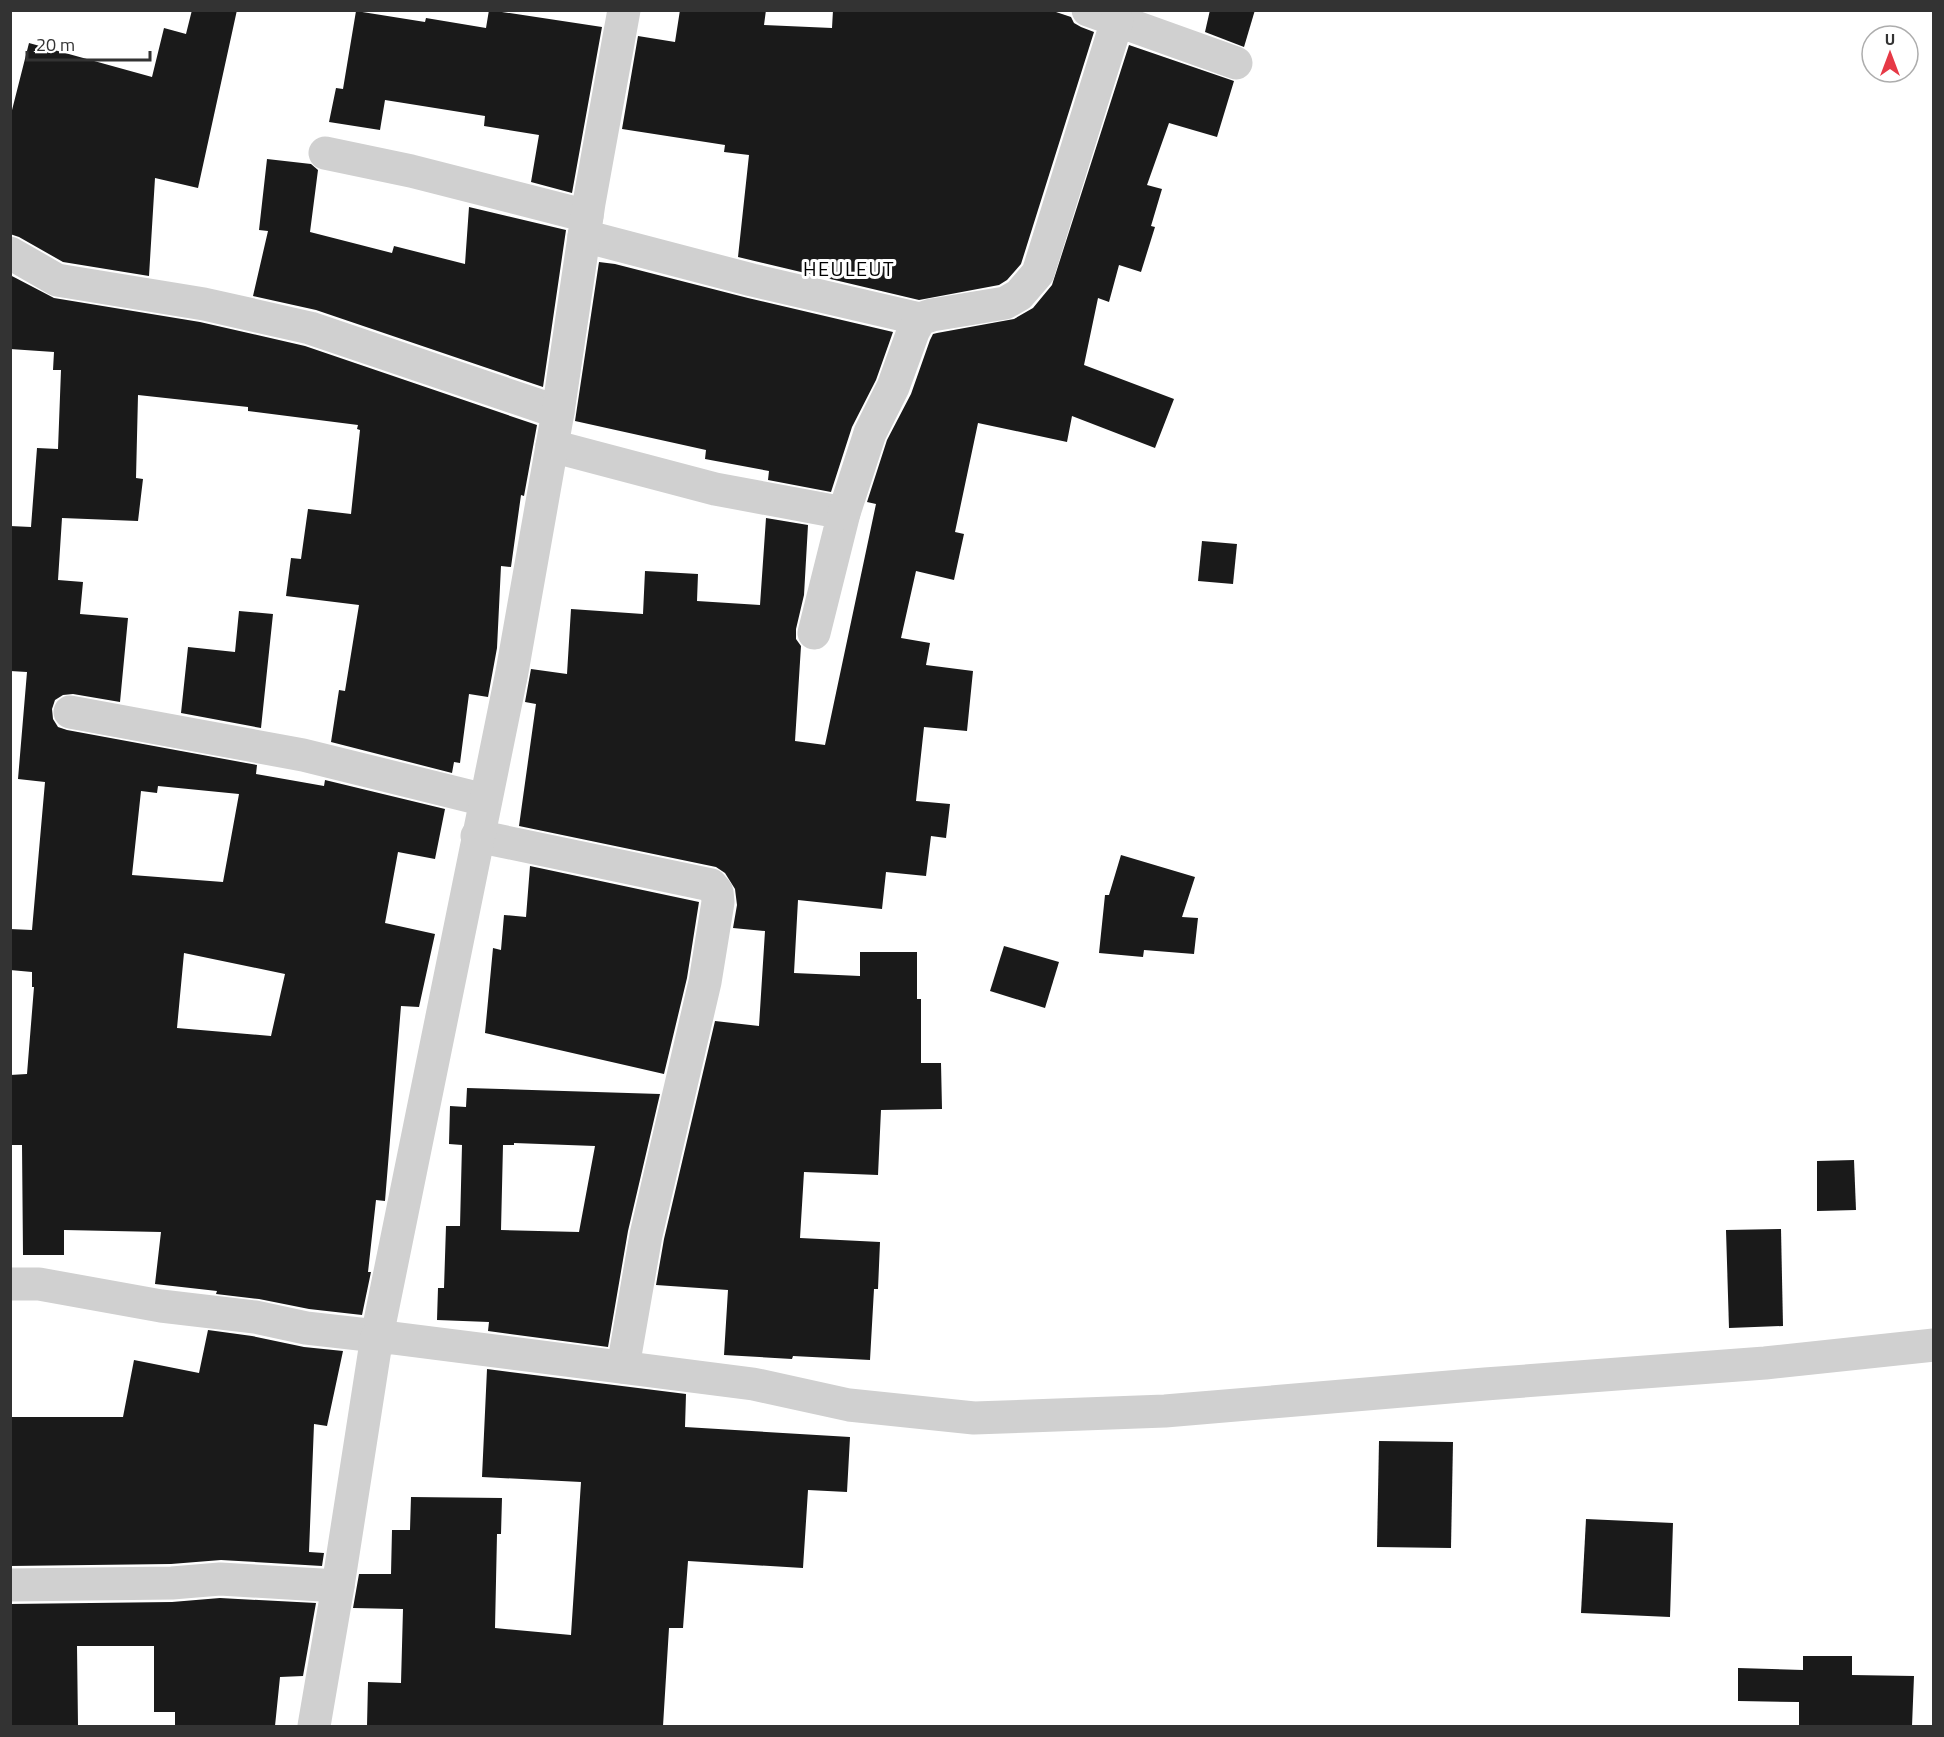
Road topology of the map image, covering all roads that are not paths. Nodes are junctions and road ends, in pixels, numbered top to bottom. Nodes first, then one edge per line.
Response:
1 (624, 10) edge
2 (1102, 16) edge
3 (1236, 63) dead end
4 (325, 153) dead end
5 (586, 226) junction
6 (10, 253) edge
7 (920, 319) junction
8 (558, 412) junction
9 (552, 446) junction
10 (844, 513) junction
11 (814, 633) dead end
12 (70, 712) dead end
13 (485, 800) junction
14 (477, 836) junction
15 (10, 1284) edge
16 (376, 1336) junction
17 (1934, 1345) edge
18 (623, 1367) junction
19 (10, 1585) edge
20 (338, 1586) junction
21 (314, 1726) edge

1 - 5 street
2 - 3 street
2 - 7 street
4 - 5 street
5 - 7 street
5 - 8 street
6 - 8 street
7 - 10 street
8 - 9 street
9 - 10 street
9 - 13 street
10 - 11 street
12 - 13 street
13 - 14 street
14 - 16 street
14 - 18 street
15 - 16 street
16 - 18 street
16 - 20 street
17 - 18 street
19 - 20 street
20 - 21 street

